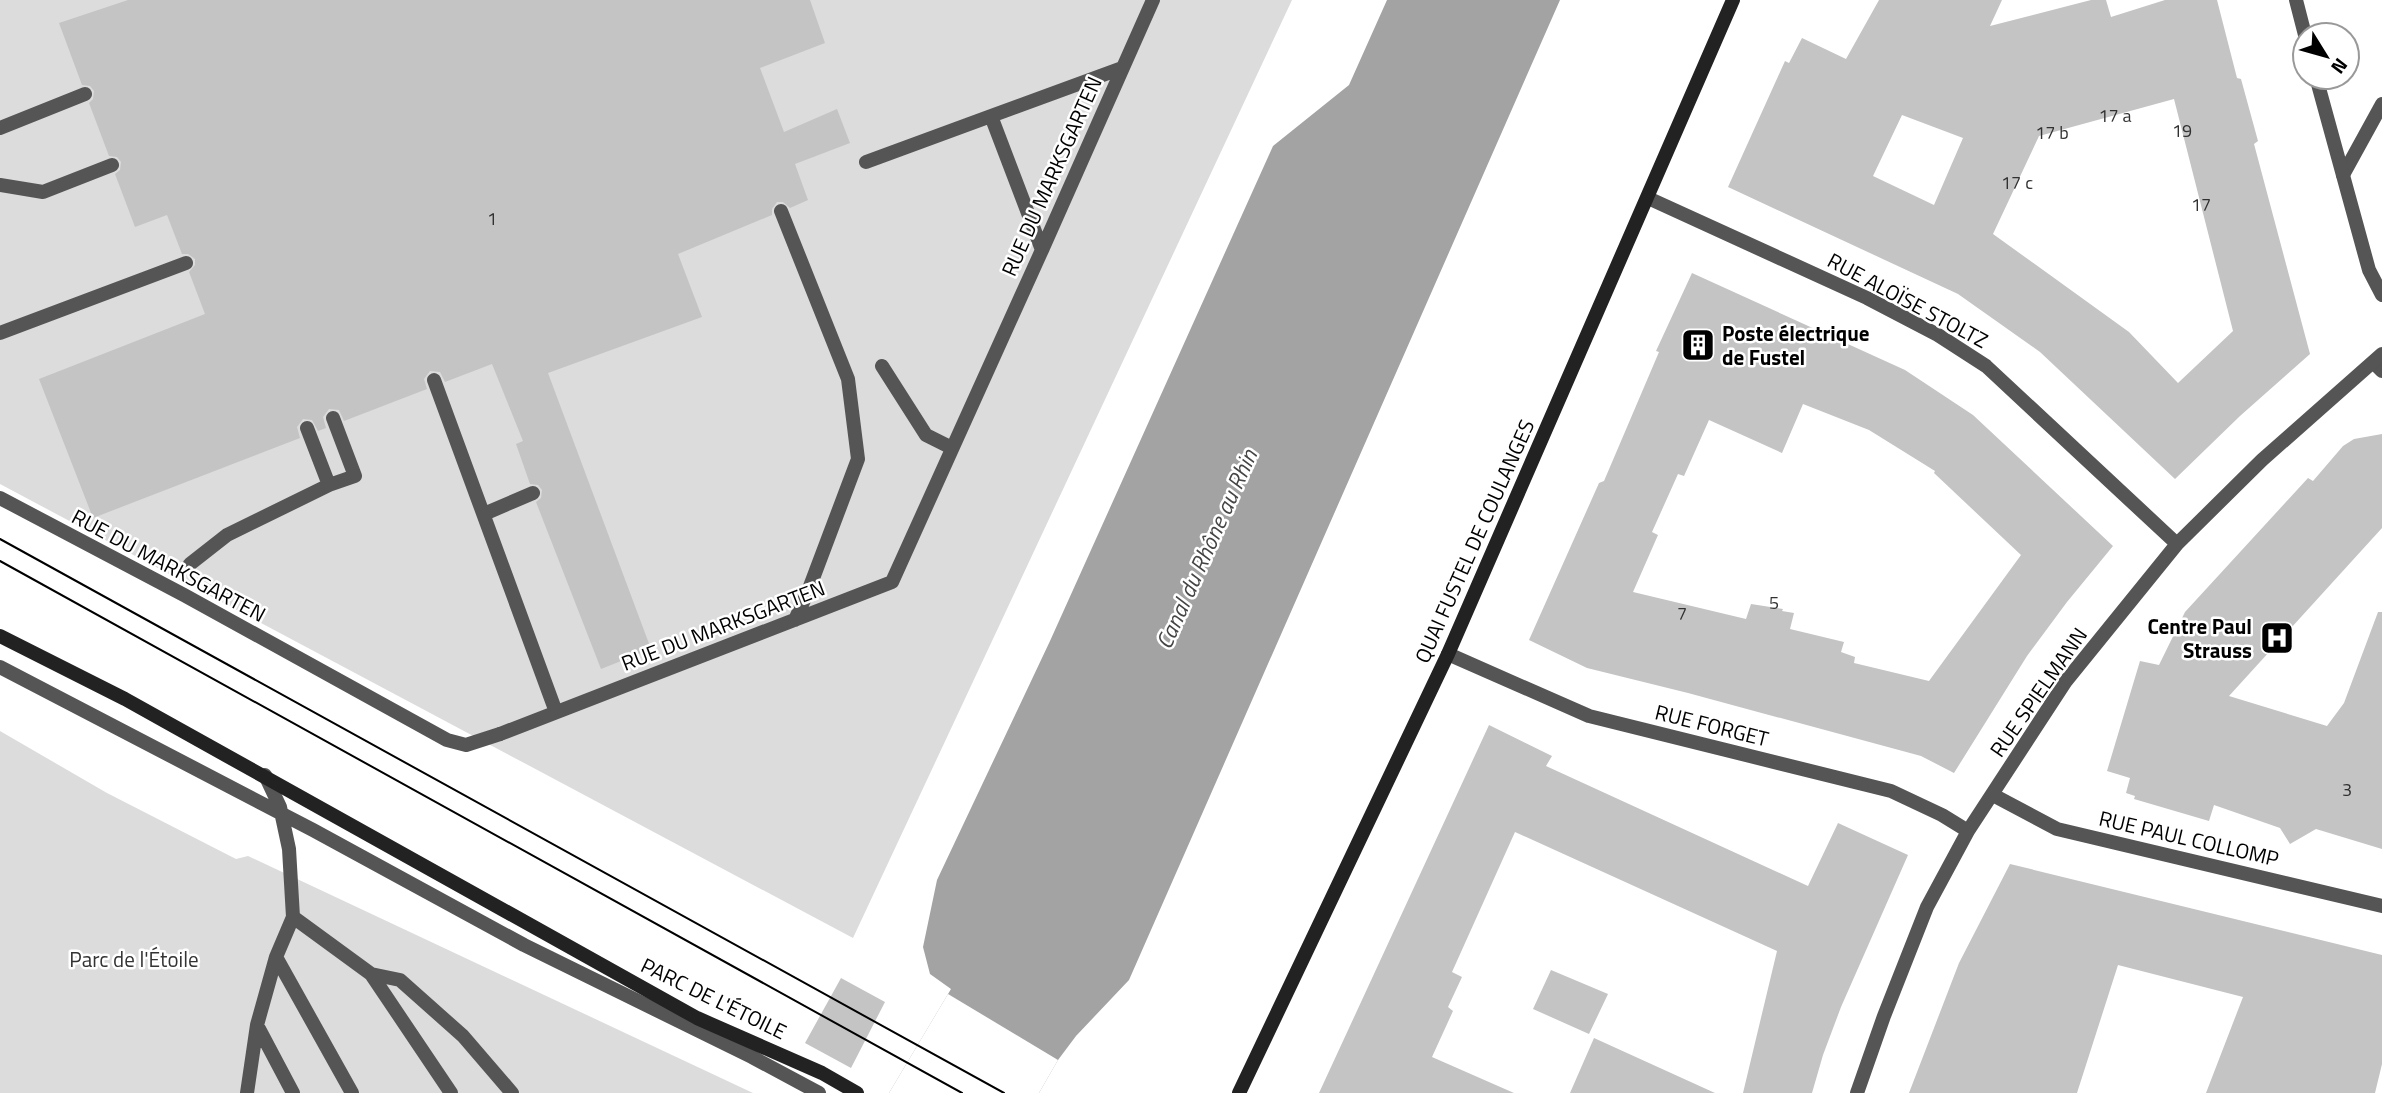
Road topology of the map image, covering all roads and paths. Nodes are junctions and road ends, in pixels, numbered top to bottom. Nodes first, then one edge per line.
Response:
1 (1153, 0) edge
2 (1733, 0) edge
3 (2296, 0) edge
4 (2301, 21) edge
5 (1122, 68) junction
6 (2320, 91) edge
7 (85, 94) dead end
8 (2382, 104) edge
9 (991, 116) junction
10 (0, 128) edge
11 (866, 162) dead end
12 (112, 164) dead end
13 (2343, 175) junction
14 (0, 185) edge
15 (1648, 198) junction
16 (781, 211) dead end
17 (1042, 250) junction
18 (186, 263) dead end
19 (2382, 295) edge
20 (0, 333) edge
21 (2379, 363) edge
22 (882, 366) dead end
23 (434, 380) dead end
24 (333, 418) dead end
25 (307, 428) dead end
26 (952, 448) junction
27 (329, 485) junction
28 (533, 493) dead end
29 (0, 498) edge
30 (484, 514) junction
31 (2177, 544) junction
32 (190, 564) dead end
33 (794, 620) junction
34 (0, 636) edge
35 (1448, 654) junction
36 (0, 667) edge
37 (556, 712) junction
38 (265, 775) junction
39 (1993, 795) junction
40 (282, 815) junction
41 (1968, 831) junction
42 (2382, 906) edge
43 (293, 917) junction
44 (276, 957) junction
45 (371, 974) junction
46 (257, 1025) junction
47 (817, 1092) edge
48 (247, 1093) edge
49 (293, 1093) edge
50 (352, 1093) edge
51 (451, 1093) edge
52 (512, 1093) edge
53 (857, 1093) edge
54 (1239, 1093) edge
55 (1857, 1093) edge

1 - 5 street, RUE DU MARKSGARTEN
2 - 15 main road, QUAI FUSTEL DE COULANGES
3 - 4 street
5 - 9 street
5 - 17 street, RUE DU MARKSGARTEN
6 - 13 street
7 - 10 street
8 - 13 street
9 - 11 street
9 - 17 street
12 - 14 street
13 - 19 street
15 - 31 street, RUE ALOÏSE STOLTZ
15 - 35 main road, QUAI FUSTEL DE COULANGES
16 - 33 street
17 - 26 street, RUE DU MARKSGARTEN
18 - 20 street
21 - 31 street, RUE SPIELMANN
22 - 26 street
23 - 30 street
24 - 27 street
25 - 27 street
26 - 33 street, RUE DU MARKSGARTEN
27 - 32 street
28 - 30 street
29 - 37 street, RUE DU MARKSGARTEN
30 - 37 street
31 - 39 street, RUE SPIELMANN
33 - 37 street, RUE DU MARKSGARTEN
34 - 38 main road, PARC DE L'ÉTOILE
35 - 41 street, RUE FORGET
35 - 54 main road, QUAI FUSTEL DE COULANGES
36 - 40 street
38 - 40 street
38 - 53 main road, PARC DE L'ÉTOILE
39 - 41 street, RUE SPIELMANN
39 - 42 street, RUE PAUL COLLOMP
40 - 43 street
40 - 47 street
41 - 55 street, RUE SPIELMANN
43 - 44 street
43 - 45 street
44 - 46 street
44 - 50 street
45 - 51 street
45 - 52 street
46 - 48 street
46 - 49 street

